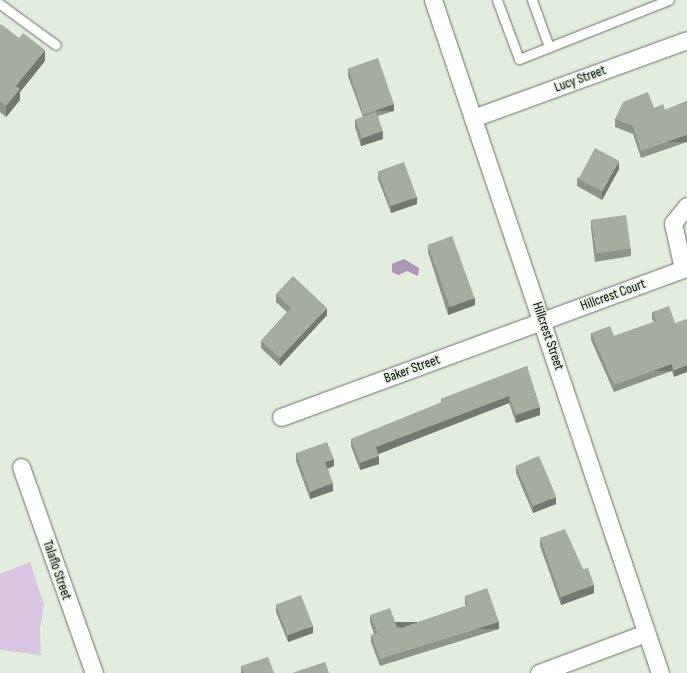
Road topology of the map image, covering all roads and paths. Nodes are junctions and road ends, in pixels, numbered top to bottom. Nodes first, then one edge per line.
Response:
1 (432, 0) edge
2 (498, 0) edge
3 (532, 0) edge
4 (669, 0) edge
5 (0, 4) edge
6 (687, 40) edge
7 (56, 44) dead end
8 (548, 47) junction
9 (473, 118) junction
10 (687, 206) edge
11 (685, 268) edge
12 (543, 321) junction
13 (281, 417) dead end
14 (21, 466) dead end
15 (646, 633) junction
16 (94, 673) edge
17 (539, 673) edge
18 (660, 673) edge

1 - 9 street, Hillcrest Street
2 - 8 lane
3 - 8 lane
4 - 8 lane
5 - 7 lane
6 - 9 street, Lucy Street
9 - 12 street, Hillcrest Street
10 - 11 street, Hillcrest Court
11 - 12 street, Hillcrest Court
12 - 13 street, Baker Street
12 - 15 street, Hillcrest Street
14 - 16 street, Talaflo Street
15 - 17 street
15 - 18 street, Hillcrest Street

